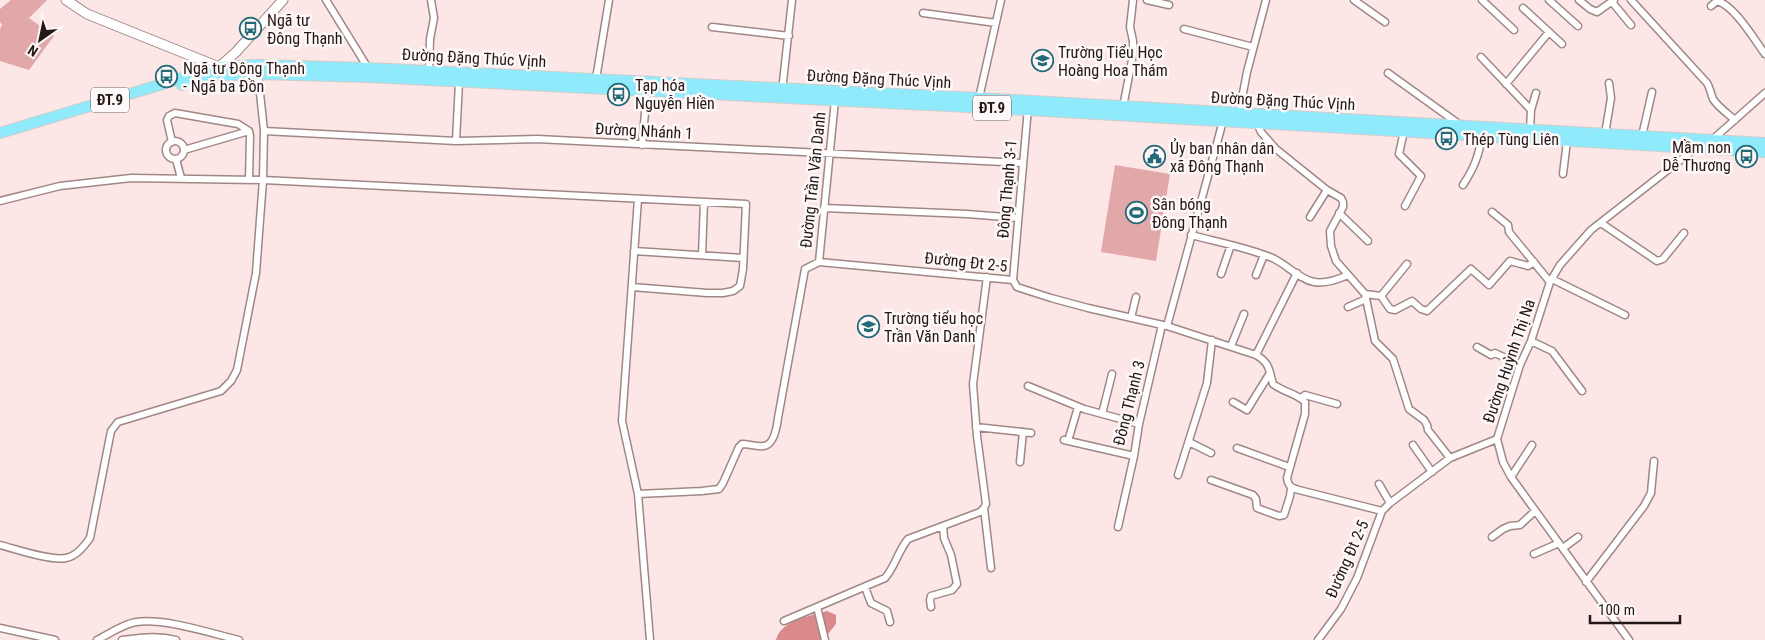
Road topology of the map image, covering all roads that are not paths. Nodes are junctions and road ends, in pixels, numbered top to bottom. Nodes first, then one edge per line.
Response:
1 (66, 0) edge
2 (283, 0) edge
3 (326, 0) edge
4 (431, 0) edge
5 (609, 0) edge
6 (792, 0) edge
7 (1001, 0) edge
8 (1133, 0) edge
9 (1147, 0) edge
10 (1266, 0) edge
11 (1354, 0) edge
12 (1482, 0) edge
13 (1549, 0) edge
14 (1579, 0) edge
15 (1631, 0) edge
16 (1613, 1) edge
17 (1170, 5) dead end
18 (1711, 6) dead end
19 (1523, 8) dead end
20 (922, 13) dead end
21 (1385, 22) dead end
22 (996, 23) junction
23 (1631, 25) dead end
24 (1578, 26) dead end
25 (712, 27) dead end
26 (1184, 29) dead end
27 (1514, 30) dead end
28 (1549, 32) junction
29 (789, 36) junction
30 (1562, 44) dead end
31 (1253, 47) junction
32 (1765, 54) edge
33 (1481, 58) dead end
34 (368, 68) junction
35 (429, 71) junction
36 (219, 72) junction
37 (1388, 72) dead end
38 (258, 74) junction
39 (596, 80) junction
40 (459, 82) junction
41 (1609, 83) dead end
42 (1506, 84) junction
43 (647, 91) junction
44 (1652, 92) dead end
45 (782, 93) junction
46 (1536, 93) dead end
47 (1765, 93) edge
48 (979, 98) junction
49 (835, 100) junction
50 (1028, 106) junction
51 (1123, 107) junction
52 (1531, 110) junction
53 (1239, 118) junction
54 (1735, 120) junction
55 (1223, 121) junction
56 (1258, 123) junction
57 (1456, 125) junction
58 (1530, 130) junction
59 (249, 131) junction
60 (264, 131) junction
61 (1404, 131) junction
62 (0, 133) edge
63 (1605, 134) junction
64 (1482, 135) junction
65 (1642, 136) junction
66 (0, 138) edge
67 (456, 140) junction
68 (1712, 140) junction
69 (1567, 141) junction
70 (172, 142) junction
71 (1765, 143) edge
72 (642, 145) junction
73 (1697, 147) junction
74 (184, 150) junction
75 (1765, 152) edge
76 (829, 155) junction
77 (176, 159) junction
78 (1023, 163) junction
79 (1563, 174) dead end
80 (180, 178) junction
81 (249, 180) junction
82 (263, 180) junction
83 (1463, 185) dead end
84 (1328, 190) junction
85 (638, 199) junction
86 (0, 201) edge
87 (704, 202) junction
88 (1404, 206) dead end
89 (824, 208) junction
90 (1492, 212) dead end
91 (1339, 213) junction
92 (1310, 217) dead end
93 (1018, 218) junction
94 (1601, 222) junction
95 (1684, 233) dead end
96 (1191, 235) junction
97 (1368, 241) dead end
98 (1231, 245) junction
99 (634, 251) junction
100 (702, 255) junction
101 (1264, 255) junction
102 (743, 258) junction
103 (819, 262) junction
104 (1534, 262) junction
105 (1407, 264) dead end
106 (1297, 273) junction
107 (1221, 274) dead end
108 (1256, 275) dead end
109 (1348, 275) junction
110 (988, 278) junction
111 (1013, 280) junction
112 (1551, 280) junction
113 (632, 287) junction
114 (1381, 296) junction
115 (1136, 297) dead end
116 (1365, 297) junction
117 (1348, 307) dead end
118 (1244, 314) dead end
119 (1624, 316) dead end
120 (1131, 318) junction
121 (1164, 325) junction
122 (1212, 340) junction
123 (1531, 341) junction
124 (1231, 346) junction
125 (1477, 347) dead end
126 (1256, 354) junction
127 (1520, 365) junction
128 (1270, 373) junction
129 (1112, 374) dead end
130 (1028, 386) dead end
131 (1582, 391) dead end
132 (1301, 398) junction
133 (1234, 402) dead end
134 (1337, 404) dead end
135 (1078, 407) junction
136 (1102, 414) junction
137 (1139, 424) junction
138 (976, 427) junction
139 (1022, 432) junction
140 (1031, 433) dead end
141 (1497, 439) junction
142 (1188, 442) junction
143 (1413, 445) dead end
144 (1532, 445) dead end
145 (1237, 448) dead end
146 (1211, 453) dead end
147 (1134, 456) junction
148 (1450, 458) junction
149 (1654, 461) dead end
150 (1020, 462) dead end
151 (1288, 467) junction
152 (1432, 472) junction
153 (1178, 475) dead end
154 (1511, 477) junction
155 (1211, 480) dead end
156 (1378, 484) dead end
157 (1291, 488) junction
158 (638, 494) junction
159 (1390, 503) junction
160 (984, 508) junction
161 (1382, 511) junction
162 (1536, 511) junction
163 (943, 526) junction
164 (1118, 526) dead end
165 (1578, 537) dead end
166 (1492, 538) dead end
167 (0, 545) edge
168 (1561, 545) junction
169 (1534, 554) dead end
170 (991, 568) dead end
171 (1586, 582) junction
172 (865, 587) junction
173 (931, 607) dead end
174 (818, 610) junction
175 (784, 621) dead end
176 (890, 622) dead end
177 (0, 628) edge
178 (824, 639) edge
179 (55, 640) edge
180 (97, 640) edge
181 (122, 640) edge
182 (176, 640) edge
183 (239, 640) edge
184 (650, 640) edge
185 (1317, 640) edge
186 (1628, 640) edge

1 - 36 street
2 - 36 street
3 - 34 street
4 - 35 street
5 - 39 street
6 - 29 street
7 - 22 street
8 - 51 street
9 - 17 street
10 - 31 street
11 - 21 street
12 - 27 street
13 - 24 street
14 - 16 street
15 - 54 street
16 - 23 street
18 - 32 street
19 - 28 street
20 - 22 street
22 - 48 street
25 - 29 street
26 - 31 street
28 - 30 street
28 - 42 street
29 - 45 street
31 - 53 street
33 - 42 street
34 - 35 main road, Đường Đặng Thúc Vịnh / ĐT.9
34 - 36 main road, Đường Đặng Thúc Vịnh / ĐT.9
35 - 39 main road, Đường Đặng Thúc Vịnh / ĐT.9
36 - 38 main road, Đường Đặng Thúc Vịnh / ĐT.9
36 - 62 main road, Đường Đặng Thúc Vịnh / ĐT.9
36 - 66 main road, Đường Đặng Thúc Vịnh / ĐT.9
37 - 57 street
38 - 40 main road, Đường Đặng Thúc Vịnh / ĐT.9
38 - 60 street
39 - 45 main road, Đường Đặng Thúc Vịnh / ĐT.9
40 - 43 main road, Đường Đặng Thúc Vịnh / ĐT.9
40 - 67 street
41 - 63 street
42 - 52 street
43 - 45 main road, Đường Đặng Thúc Vịnh / ĐT.9
43 - 72 street
44 - 65 street
45 - 48 main road, Đường Đặng Thúc Vịnh / ĐT.9
45 - 49 main road, Đường Đặng Thúc Vịnh / ĐT.9
46 - 52 street
47 - 54 street
48 - 50 main road, Đường Đặng Thúc Vịnh / ĐT.9
49 - 50 main road, Đường Đặng Thúc Vịnh / ĐT.9
49 - 76 street, Đường Trần Văn Danh
50 - 51 main road, Đường Đặng Thúc Vịnh / ĐT.9
50 - 55 main road, Đường Đặng Thúc Vịnh / ĐT.9
50 - 78 street, Đông Thạnh 3-1
51 - 53 main road, Đường Đặng Thúc Vịnh / ĐT.9
52 - 58 street
53 - 55 main road, Đường Đặng Thúc Vịnh / ĐT.9
53 - 56 main road, Đường Đặng Thúc Vịnh / ĐT.9
53 - 57 main road, Đường Đặng Thúc Vịnh / ĐT.9
54 - 68 street
55 - 96 street, Đông Thạnh 3
56 - 61 main road, Đường Đặng Thúc Vịnh / ĐT.9
56 - 84 street
57 - 58 main road, Đường Đặng Thúc Vịnh / ĐT.9
58 - 63 main road, Đường Đặng Thúc Vịnh / ĐT.9
59 - 70 street
59 - 74 street
59 - 81 street
60 - 67 street, Đường Nhánh 1
60 - 82 street
61 - 64 main road, Đường Đặng Thúc Vịnh / ĐT.9
61 - 88 street
63 - 65 main road, Đường Đặng Thúc Vịnh / ĐT.9
64 - 69 main road, Đường Đặng Thúc Vịnh / ĐT.9
64 - 83 street
65 - 68 main road, Đường Đặng Thúc Vịnh / ĐT.9
67 - 72 street, Đường Nhánh 1
68 - 71 main road, Đường Đặng Thúc Vịnh / ĐT.9
69 - 73 main road, Đường Đặng Thúc Vịnh / ĐT.9
69 - 79 street
70 - 74 street
70 - 77 street
72 - 76 street, Đường Nhánh 1
73 - 75 main road, Đường Đặng Thúc Vịnh / ĐT.9
73 - 94 street, Đường Huỳnh Thị Na
74 - 77 street
76 - 78 street, Đường Nhánh 1
76 - 89 street, Đường Trần Văn Danh
77 - 80 street
78 - 93 street, Đông Thạnh 3-1
80 - 81 street
80 - 86 street
81 - 82 street
82 - 85 street
82 - 167 street
84 - 91 street
84 - 92 street
85 - 87 street
85 - 99 street
87 - 100 street
87 - 102 street
89 - 93 street
89 - 103 street, Đường Trần Văn Danh
90 - 104 street
91 - 97 street
91 - 109 street
93 - 111 street, Đông Thạnh 3-1
94 - 95 street
94 - 112 street, Đường Huỳnh Thị Na
96 - 98 street
96 - 121 street, Đông Thạnh 3
98 - 101 street
98 - 107 street
99 - 100 street
99 - 113 street
100 - 102 street
101 - 106 street
101 - 108 street
102 - 113 street
103 - 110 street, Đường Đt 2-5
103 - 158 street
104 - 112 street
104 - 114 street
105 - 114 street
106 - 109 street
106 - 126 street
109 - 116 street
110 - 111 street, Đường Đt 2-5
110 - 138 street
111 - 120 street, Đường Đt 2-5
112 - 119 street
112 - 123 street, Đường Huỳnh Thị Na
113 - 158 street
114 - 116 street
115 - 120 street
116 - 117 street
116 - 148 street
118 - 124 street
120 - 121 street, Đường Đt 2-5
121 - 122 street, Đường Đt 2-5
121 - 137 street, Đông Thạnh 3
122 - 124 street, Đường Đt 2-5
122 - 142 street
123 - 127 street, Đường Huỳnh Thị Na
123 - 131 street
124 - 126 street, Đường Đt 2-5
125 - 127 street
126 - 128 street
127 - 141 street, Đường Huỳnh Thị Na
128 - 132 street
128 - 133 street
129 - 136 street
130 - 135 street
132 - 134 street
132 - 151 street
135 - 136 street
135 - 147 street, Đông Thạnh 3
136 - 137 street
137 - 147 street, Đông Thạnh 3
138 - 139 street
138 - 160 street
139 - 140 street
139 - 150 street
141 - 148 street, Đường Đt 2-5
141 - 154 street, Đường Huỳnh Thị Na
142 - 146 street
142 - 153 street
143 - 152 street
144 - 154 street
145 - 151 street
147 - 164 street
148 - 152 street, Đường Đt 2-5
149 - 171 street
151 - 157 street
152 - 159 street, Đường Đt 2-5
154 - 162 street, Đường Huỳnh Thị Na
155 - 157 street
156 - 159 street
157 - 161 street, Đường Đt 2-5
158 - 184 street
159 - 161 street, Đường Đt 2-5
160 - 163 street
160 - 170 street
161 - 185 street, Đường Đt 2-5
162 - 166 street
162 - 168 street, Đường Huỳnh Thị Na
163 - 172 street
163 - 173 street
165 - 168 street
168 - 169 street
168 - 171 street, Đường Huỳnh Thị Na
171 - 186 street, Đường Huỳnh Thị Na
172 - 174 street
172 - 176 street
174 - 175 street
174 - 178 street
177 - 179 street
180 - 183 street
181 - 182 street

